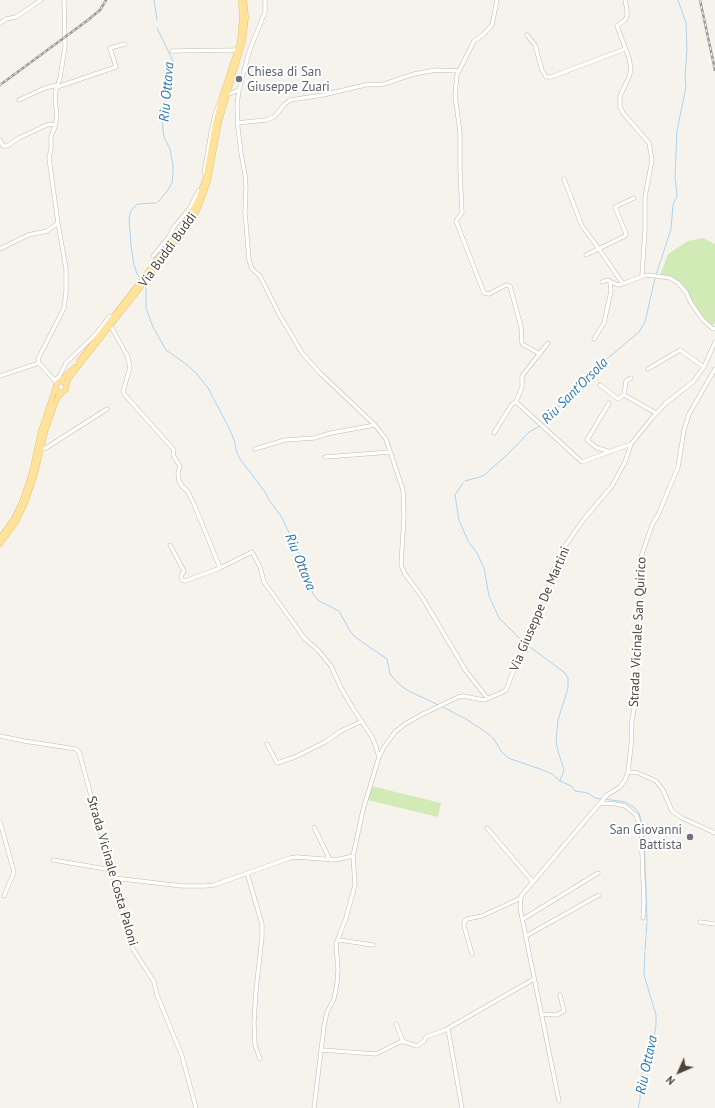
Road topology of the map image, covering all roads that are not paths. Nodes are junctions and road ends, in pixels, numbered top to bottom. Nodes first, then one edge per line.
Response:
1 (42, 0) edge
2 (64, 0) edge
3 (241, 0) edge
4 (244, 0) edge
5 (265, 0) edge
6 (497, 0) edge
7 (625, 0) edge
8 (0, 23) edge
9 (527, 36) dead end
10 (126, 44) dead end
11 (625, 49) junction
12 (239, 50) junction
13 (172, 51) dead end
14 (249, 52) junction
15 (459, 71) junction
16 (57, 86) junction
17 (239, 90) junction
18 (227, 95) junction
19 (19, 100) dead end
20 (220, 101) junction
21 (237, 123) junction
22 (55, 125) junction
23 (0, 140) edge
24 (564, 179) dead end
25 (634, 198) dead end
26 (189, 209) junction
27 (188, 218) junction
28 (58, 223) junction
29 (0, 249) edge
30 (599, 249) junction
31 (586, 255) dead end
32 (154, 256) dead end
33 (147, 276) junction
34 (643, 276) junction
35 (610, 281) junction
36 (602, 282) dead end
37 (141, 283) junction
38 (622, 284) junction
39 (110, 325) junction
40 (715, 329) edge
41 (594, 339) dead end
42 (90, 343) junction
43 (548, 343) dead end
44 (714, 344) edge
45 (715, 350) edge
46 (540, 354) junction
47 (39, 363) junction
48 (704, 367) junction
49 (648, 369) dead end
50 (715, 369) edge
51 (0, 376) edge
52 (631, 378) dead end
53 (56, 384) junction
54 (600, 384) dead end
55 (66, 386) junction
56 (62, 392) junction
57 (624, 395) junction
58 (516, 402) junction
59 (609, 403) dead end
60 (107, 409) dead end
61 (656, 413) junction
62 (375, 426) junction
63 (494, 433) dead end
64 (631, 444) junction
65 (41, 449) junction
66 (255, 449) dead end
67 (608, 451) junction
68 (391, 452) junction
69 (324, 457) dead end
70 (0, 538) edge
71 (0, 544) edge
72 (170, 545) dead end
73 (220, 568) junction
74 (488, 699) junction
75 (362, 721) junction
76 (0, 736) edge
77 (267, 744) dead end
78 (378, 757) junction
79 (628, 772) junction
80 (603, 800) junction
81 (0, 822) edge
82 (314, 826) dead end
83 (487, 828) dead end
84 (715, 833) edge
85 (353, 856) junction
86 (53, 860) dead end
87 (330, 860) junction
88 (112, 870) junction
89 (246, 873) junction
90 (598, 873) dead end
91 (114, 878) junction
92 (533, 882) junction
93 (600, 895) dead end
94 (4, 896) dead end
95 (521, 898) junction
96 (643, 918) dead end
97 (523, 919) junction
98 (700, 922) dead end
99 (715, 924) edge
100 (526, 936) junction
101 (339, 940) junction
102 (373, 945) dead end
103 (472, 954) dead end
104 (534, 979) junction
105 (560, 995) dead end
106 (542, 1014) junction
107 (396, 1024) dead end
108 (448, 1029) junction
109 (402, 1042) junction
110 (322, 1050) junction
111 (260, 1059) dead end
112 (559, 1101) dead end
113 (196, 1108) edge
114 (314, 1108) edge
115 (462, 1108) edge

1 - 8 street
2 - 16 street
3 - 12 main road, Via Buddi Buddi
4 - 12 main road, Via Buddi Buddi
5 - 14 street
6 - 15 street
7 - 11 street
9 - 11 street
10 - 16 street
11 - 34 street
12 - 13 street
12 - 14 street
12 - 18 main road, Via Buddi Buddi
12 - 20 main road, Via Buddi Buddi
14 - 17 street
15 - 21 street
15 - 46 street
16 - 19 street
16 - 22 street
17 - 18 street
17 - 21 street
18 - 33 main road, Via Buddi Buddi
20 - 26 street
20 - 27 main road, Via Buddi Buddi
21 - 62 street
22 - 23 street
22 - 28 street
24 - 30 street
25 - 30 street
26 - 27 street
26 - 32 street
27 - 33 main road, Via Buddi Buddi
28 - 29 street
28 - 47 street
30 - 31 street
30 - 38 street
33 - 37 main road, Via Buddi Buddi
34 - 38 street
34 - 40 street
35 - 36 street
35 - 38 street
35 - 41 street
37 - 39 main road, Via Buddi Buddi
37 - 42 main road, Via Buddi Buddi
39 - 55 main road, Via Buddi Buddi
39 - 73 street
42 - 53 main road, Via Buddi Buddi
42 - 53 street
43 - 46 street
44 - 45 street
44 - 48 street, Via Giuseppe De Martini
46 - 58 street
47 - 51 street
47 - 53 street
48 - 49 street
48 - 61 street, Via Giuseppe De Martini
50 - 79 street, Strada Vicinale San Quirico
52 - 57 street
53 - 55 main road
53 - 56 main road
53 - 70 main road, Via Buddi Buddi
54 - 57 street
55 - 56 main road
56 - 65 main road
57 - 61 street
58 - 63 street
58 - 67 street
59 - 67 street
60 - 65 street
61 - 64 street, Via Giuseppe De Martini
62 - 66 street
62 - 68 street
64 - 67 street
64 - 74 street, Via Giuseppe De Martini
65 - 71 main road
68 - 69 street
68 - 74 street
72 - 73 street
73 - 75 street
74 - 78 street
75 - 77 street
75 - 78 street
76 - 88 street, Strada Vicinale Costa Paloni
78 - 85 street
79 - 80 street, Strada Vicinale San Quirico
79 - 84 street
80 - 92 street, Strada Vicinale San Quirico
80 - 96 street
81 - 94 street
82 - 87 street
83 - 92 street
85 - 87 street
85 - 101 street
86 - 88 street
87 - 89 street
88 - 91 street, Strada Vicinale Costa Paloni
89 - 91 street
89 - 111 street
90 - 97 street
91 - 113 street, Strada Vicinale Costa Paloni
92 - 95 street, Strada Vicinale San Quirico
93 - 100 street
95 - 97 street
95 - 103 street
97 - 100 street
98 - 99 street
100 - 104 street
101 - 102 street
101 - 110 street
104 - 106 street
104 - 108 street
105 - 106 street
106 - 112 street
107 - 109 street
108 - 109 street
108 - 115 street
109 - 110 street
110 - 114 street

